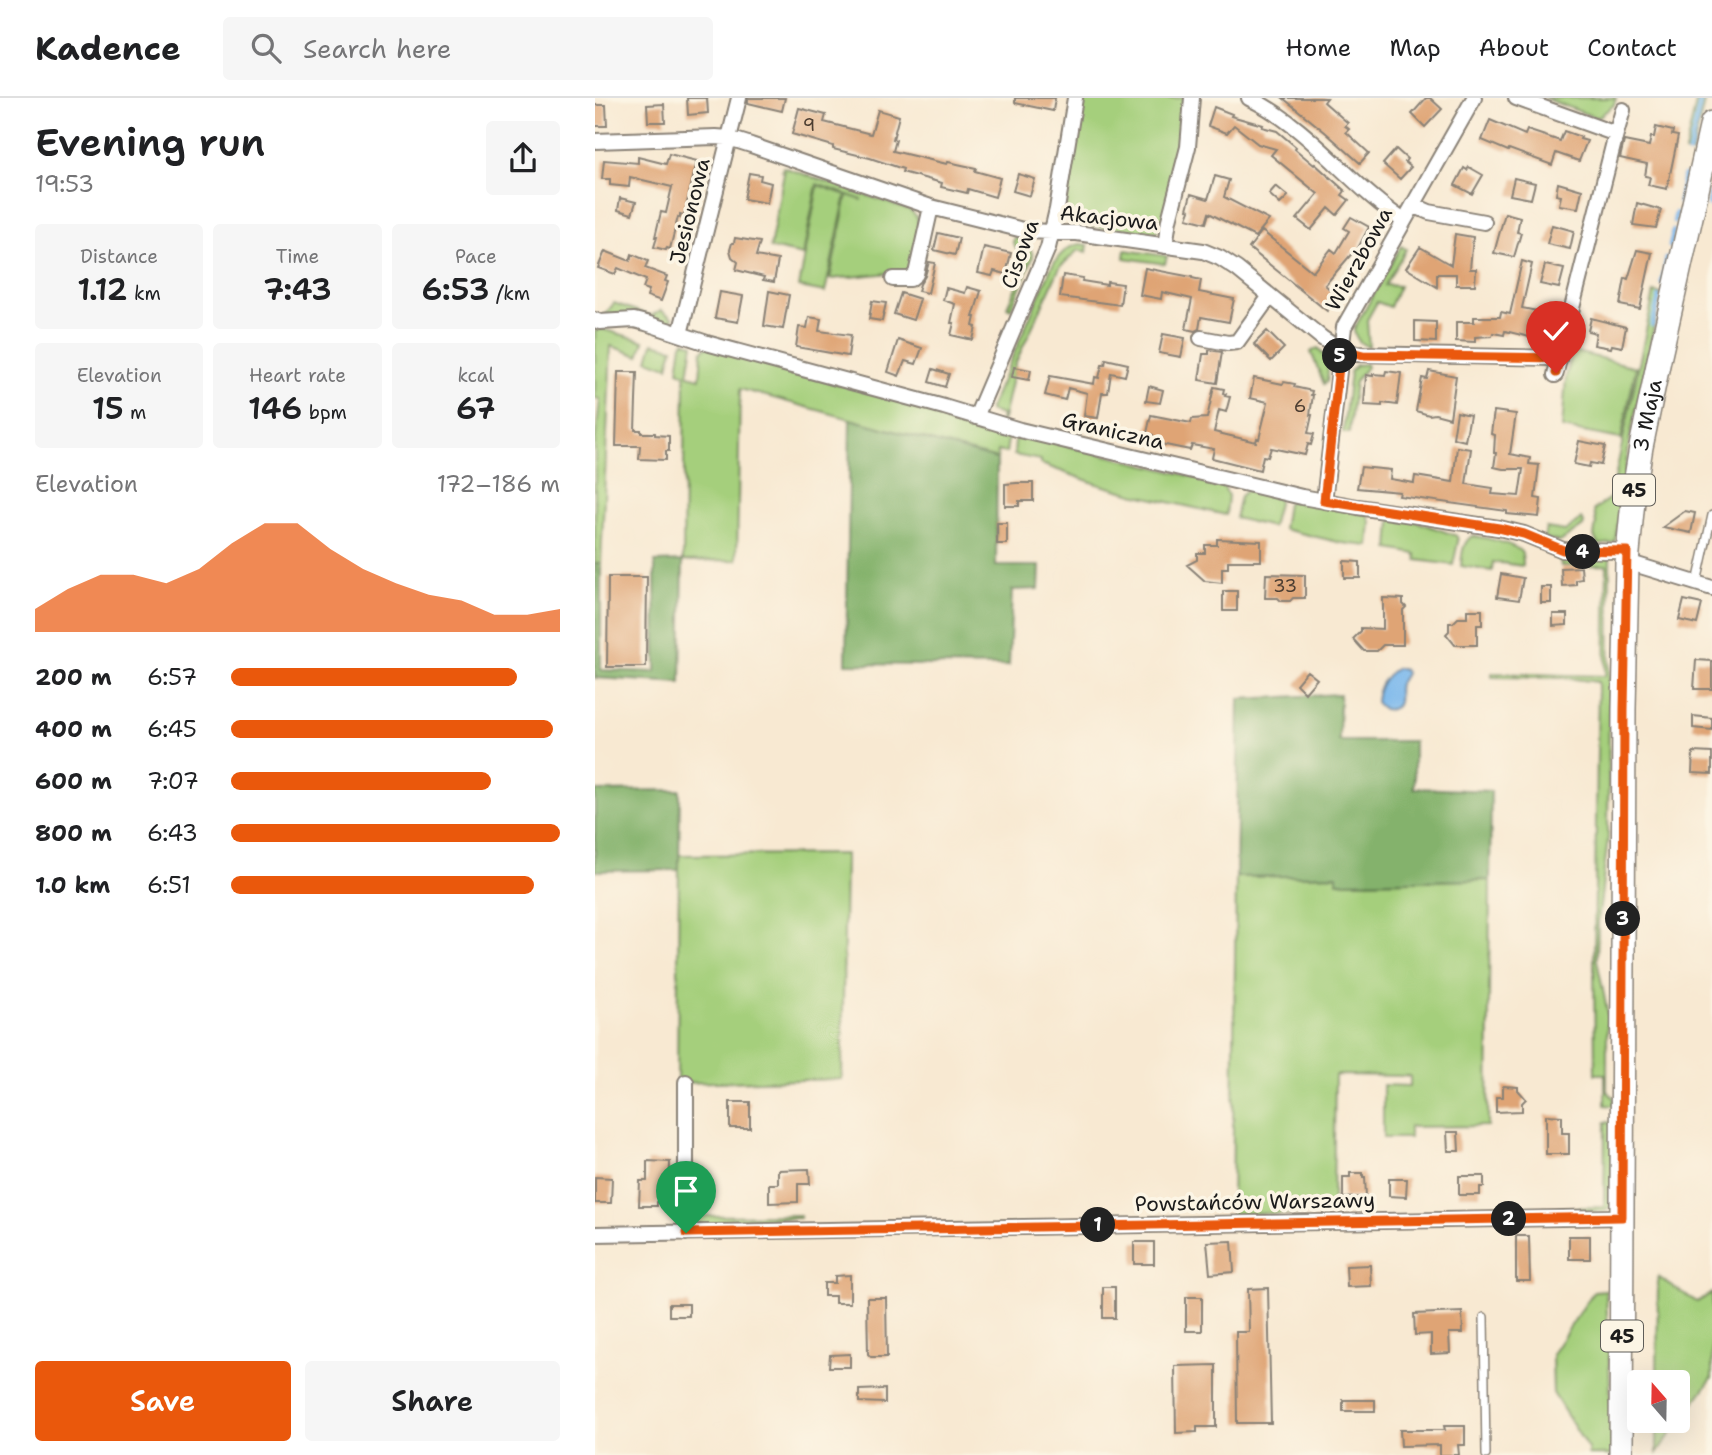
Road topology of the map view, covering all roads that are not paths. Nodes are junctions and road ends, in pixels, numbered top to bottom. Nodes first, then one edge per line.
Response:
1 (739, 98) edge
2 (1075, 98) edge
3 (1192, 98) edge
4 (1249, 98) edge
5 (1474, 98) edge
6 (1516, 98) edge
7 (1622, 110) dead end
8 (1712, 123) edge
9 (1616, 134) junction
10 (729, 138) junction
11 (595, 141) edge
12 (1413, 205) junction
13 (931, 207) junction
14 (1404, 221) junction
15 (1484, 222) dead end
16 (1052, 232) junction
17 (1165, 246) junction
18 (893, 279) dead end
19 (1270, 296) junction
20 (595, 320) edge
21 (680, 334) junction
22 (1201, 338) dead end
23 (1341, 349) junction
24 (1559, 358) junction
25 (1555, 375) dead end
26 (976, 416) junction
27 (1324, 501) junction
28 (1712, 515) edge
29 (1627, 557) junction
30 (1697, 583) junction
31 (1712, 588) edge
32 (686, 1083) dead end
33 (1622, 1217) junction
34 (686, 1233) junction
35 (595, 1234) edge
36 (1484, 1317) dead end
37 (1486, 1455) edge
38 (1622, 1455) edge

1 - 10 street, Jesionowa
2 - 16 street, Cisowa
3 - 17 street
4 - 14 street
5 - 12 street, Wierzbowa
6 - 9 street
7 - 9 street
8 - 29 main road, 3 Maja / 45
9 - 24 street
10 - 11 street, Akacjowa
10 - 13 street, Akacjowa
10 - 21 street, Jesionowa
12 - 14 street, Wierzbowa
12 - 15 street, Wierzbowa
13 - 16 street, Akacjowa
13 - 18 street
14 - 23 street, Wierzbowa
16 - 17 street, Akacjowa
16 - 26 street, Cisowa
17 - 19 street, Akacjowa
19 - 22 street
19 - 23 street, Akacjowa
20 - 21 street, Graniczna
21 - 26 street, Graniczna
23 - 24 street, Akacjowa
23 - 27 street, Wierzbowa
24 - 25 street
26 - 27 street, Graniczna
27 - 29 street, Graniczna
28 - 30 lane
29 - 30 street, Graniczna
29 - 33 main road, 3 Maja / 45
30 - 31 street, Graniczna
32 - 34 street
33 - 34 street, Powstańców Warszawy
33 - 38 main road, 45
34 - 35 street, Powstańców Warszawy
36 - 37 lane

